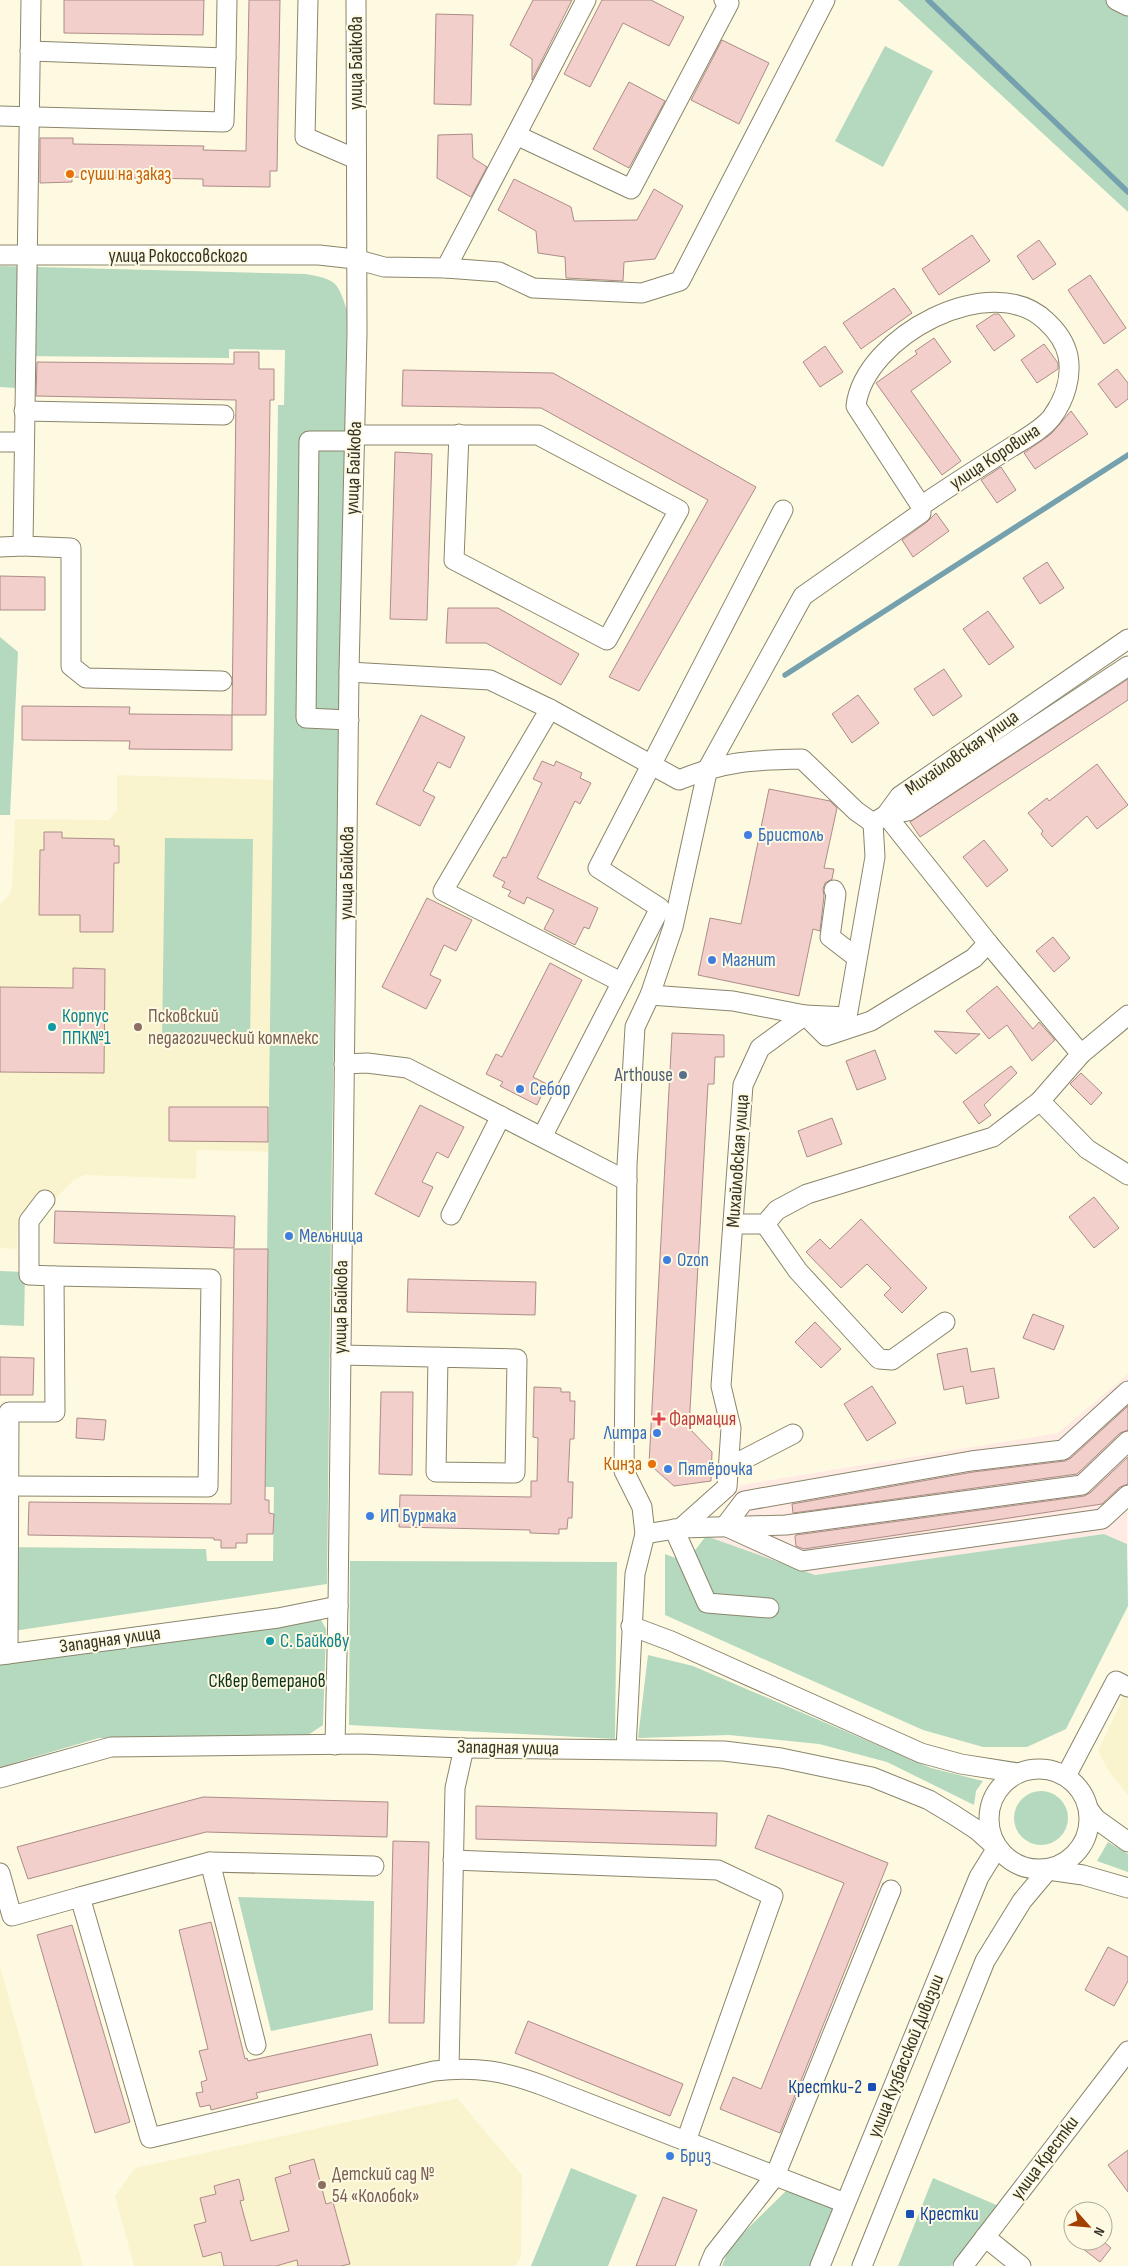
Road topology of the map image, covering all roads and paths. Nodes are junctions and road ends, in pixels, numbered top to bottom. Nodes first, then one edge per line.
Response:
1 (31, 0) edge
2 (226, 0) edge
3 (308, 0) edge
4 (356, 0) edge
5 (586, 0) edge
6 (724, 0) edge
7 (825, 0) edge
8 (1116, 0) edge
9 (1128, 6) edge
10 (30, 51) junction
11 (226, 58) junction
12 (0, 116) edge
13 (29, 117) junction
14 (516, 135) junction
15 (356, 159) junction
16 (0, 255) edge
17 (27, 256) junction
18 (356, 259) junction
19 (446, 268) junction
20 (24, 411) junction
21 (224, 415) dead end
22 (459, 434) junction
23 (354, 438) junction
24 (0, 442) edge
25 (24, 442) junction
26 (920, 506) junction
27 (783, 510) dead end
28 (23, 546) junction
29 (0, 547) edge
30 (1128, 639) edge
31 (1128, 666) edge
32 (349, 672) junction
33 (222, 681) dead end
34 (550, 709) junction
35 (349, 720) junction
36 (651, 763) junction
37 (708, 768) junction
38 (880, 819) junction
39 (834, 890) dead end
40 (988, 943) junction
41 (856, 957) junction
42 (621, 982) junction
43 (650, 995) junction
44 (805, 1015) junction
45 (1128, 1015) edge
46 (1081, 1054) junction
47 (344, 1064) junction
48 (1040, 1101) junction
49 (501, 1116) junction
50 (542, 1137) junction
51 (1128, 1175) edge
52 (627, 1180) junction
53 (45, 1200) dead end
54 (451, 1215) dead end
55 (733, 1224) junction
56 (765, 1224) junction
57 (54, 1276) junction
58 (945, 1322) dead end
59 (340, 1355) junction
60 (438, 1357) junction
61 (1128, 1391) edge
62 (5, 1412) edge
63 (793, 1434) dead end
64 (1128, 1441) edge
65 (729, 1467) junction
66 (9, 1486) junction
67 (1128, 1496) edge
68 (4, 1515) edge
69 (725, 1526) junction
70 (677, 1529) junction
71 (645, 1534) junction
72 (338, 1606) junction
73 (770, 1608) dead end
74 (632, 1626) junction
75 (4, 1654) edge
76 (1128, 1687) edge
77 (335, 1745) junction
78 (464, 1748) junction
79 (626, 1749) junction
80 (1018, 1773) junction
81 (1066, 1776) junction
82 (0, 1778) edge
83 (1089, 1810) junction
84 (1128, 1842) edge
85 (998, 1848) junction
86 (454, 1860) junction
87 (210, 1862) junction
88 (374, 1866) dead end
89 (1048, 1870) junction
90 (0, 1873) edge
91 (1128, 1888) edge
92 (891, 1890) dead end
93 (80, 1897) junction
94 (256, 2045) dead end
95 (1128, 2051) edge
96 (449, 2069) junction
97 (686, 2141) junction
98 (775, 2176) junction
99 (845, 2203) junction
100 (985, 2237) junction
101 (709, 2266) edge
102 (820, 2266) edge
103 (862, 2266) edge
104 (963, 2266) edge
105 (1021, 2266) edge

1 - 10 street
2 - 11 street
3 - 15 street
4 - 15 street, улица Байкова
5 - 14 street
6 - 14 street
7 - 19 street, улица Рокоссовского
8 - 9 street
10 - 11 street
10 - 13 street
11 - 13 street
12 - 13 street
13 - 17 street
14 - 19 street
15 - 18 street, улица Байкова
16 - 17 street, улица Рокоссовского
17 - 18 street, улица Рокоссовского
17 - 20 street
18 - 19 street, улица Рокоссовского
18 - 23 street, улица Байкова
20 - 21 street
20 - 25 street
22 - 22 street
22 - 23 street
23 - 32 street, улица Байкова
23 - 35 street
24 - 25 street
25 - 28 street
26 - 26 street, улица Коровина
26 - 37 street, улица Коровина
27 - 36 street
28 - 29 street
28 - 33 street
30 - 38 street, Михайловская улица
31 - 38 street
32 - 34 street
32 - 35 street, улица Байкова
34 - 36 street
34 - 42 street
35 - 47 street, улица Байкова
36 - 37 street
36 - 42 street
37 - 38 street
37 - 43 street, улица Коровина
38 - 40 street
38 - 41 street
39 - 41 street
40 - 44 street
40 - 46 street
41 - 44 street
42 - 50 street
43 - 44 street
43 - 52 street, улица Коровина
44 - 55 street, Михайловская улица
45 - 46 street
46 - 48 street
47 - 49 street
47 - 59 street, улица Байкова
48 - 51 street
48 - 56 street
49 - 50 street
49 - 54 street
50 - 52 street
52 - 71 street, улица Коровина
53 - 57 street
55 - 56 street
55 - 65 street, Михайловская улица
56 - 58 street
57 - 62 street
57 - 66 street
59 - 60 street
59 - 72 street, улица Байкова
60 - 60 street
61 - 69 street
62 - 66 street
63 - 65 street
64 - 69 street
65 - 70 street, Михайловская улица
66 - 68 street
67 - 69 street
68 - 75 street
69 - 70 street
70 - 71 street
70 - 73 street
71 - 74 street
72 - 75 street, Западная улица
72 - 77 street, улица Байкова
74 - 79 street
74 - 80 street
76 - 81 street
77 - 78 street, Западная улица
77 - 82 street, Западная улица
78 - 79 street, Западная улица
78 - 86 street
79 - 85 street, Западная улица
80 - 81 street
80 - 85 street
81 - 83 street
83 - 84 street
83 - 89 street
85 - 89 street
85 - 99 street, улица Кузбасской Дивизии
86 - 96 street
86 - 97 street
87 - 88 street
87 - 93 street
87 - 94 street
89 - 91 street
89 - 103 street, улица Кузбасской Дивизии
90 - 93 street
92 - 98 street
93 - 96 street
95 - 100 street, улица Крестки
96 - 97 street
97 - 98 street
98 - 99 street
98 - 101 street
99 - 102 street, улица Кузбасской Дивизии
100 - 104 street, улица Крестки
100 - 105 street

